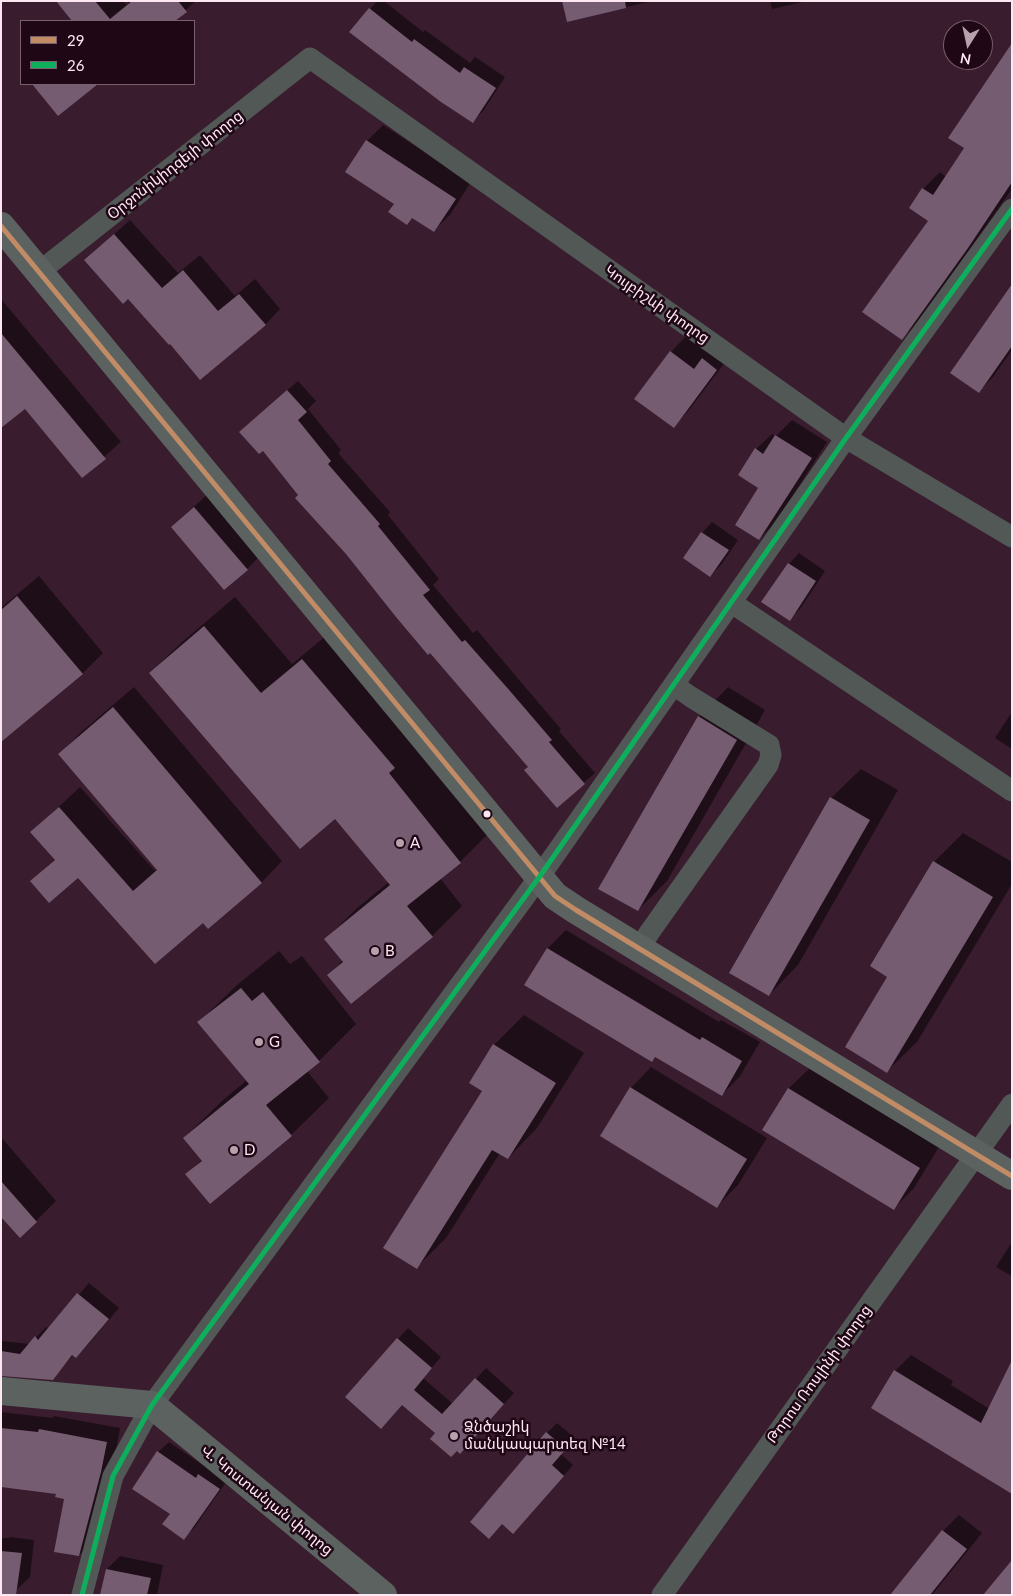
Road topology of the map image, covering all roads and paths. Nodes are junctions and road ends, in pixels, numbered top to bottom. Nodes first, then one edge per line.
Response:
1 (310, 58) joint
2 (1012, 209) edge
3 (1, 226) edge
4 (39, 272) junction
5 (846, 438) junction
6 (1012, 537) edge
7 (732, 602) junction
8 (674, 685) junction
9 (1012, 791) edge
10 (540, 876) junction
11 (640, 948) junction
12 (1012, 1104) edge
13 (977, 1154) junction
14 (1012, 1176) edge
15 (1, 1391) edge
16 (152, 1405) junction
17 (82, 1595) edge
18 (383, 1595) edge
19 (662, 1595) edge

1 - 4 street, Օրջոնիկիդզեյի փողոց
1 - 5 street, Կույբիշևի փողոց
2 - 5 street
3 - 4 main road
4 - 10 main road
5 - 6 street, Կույբիշևի փողոց
5 - 7 street
7 - 8 street
7 - 9 street
8 - 10 street
8 - 11 street
10 - 11 main road
10 - 16 street
11 - 13 main road
12 - 13 street, Թորոս Ռոսլինի փողոց
13 - 14 main road
13 - 19 street, Թորոս Ռոսլինի փողոց
15 - 16 main road
16 - 17 street
16 - 18 main road, Վ. Կոստանյան փողոց

